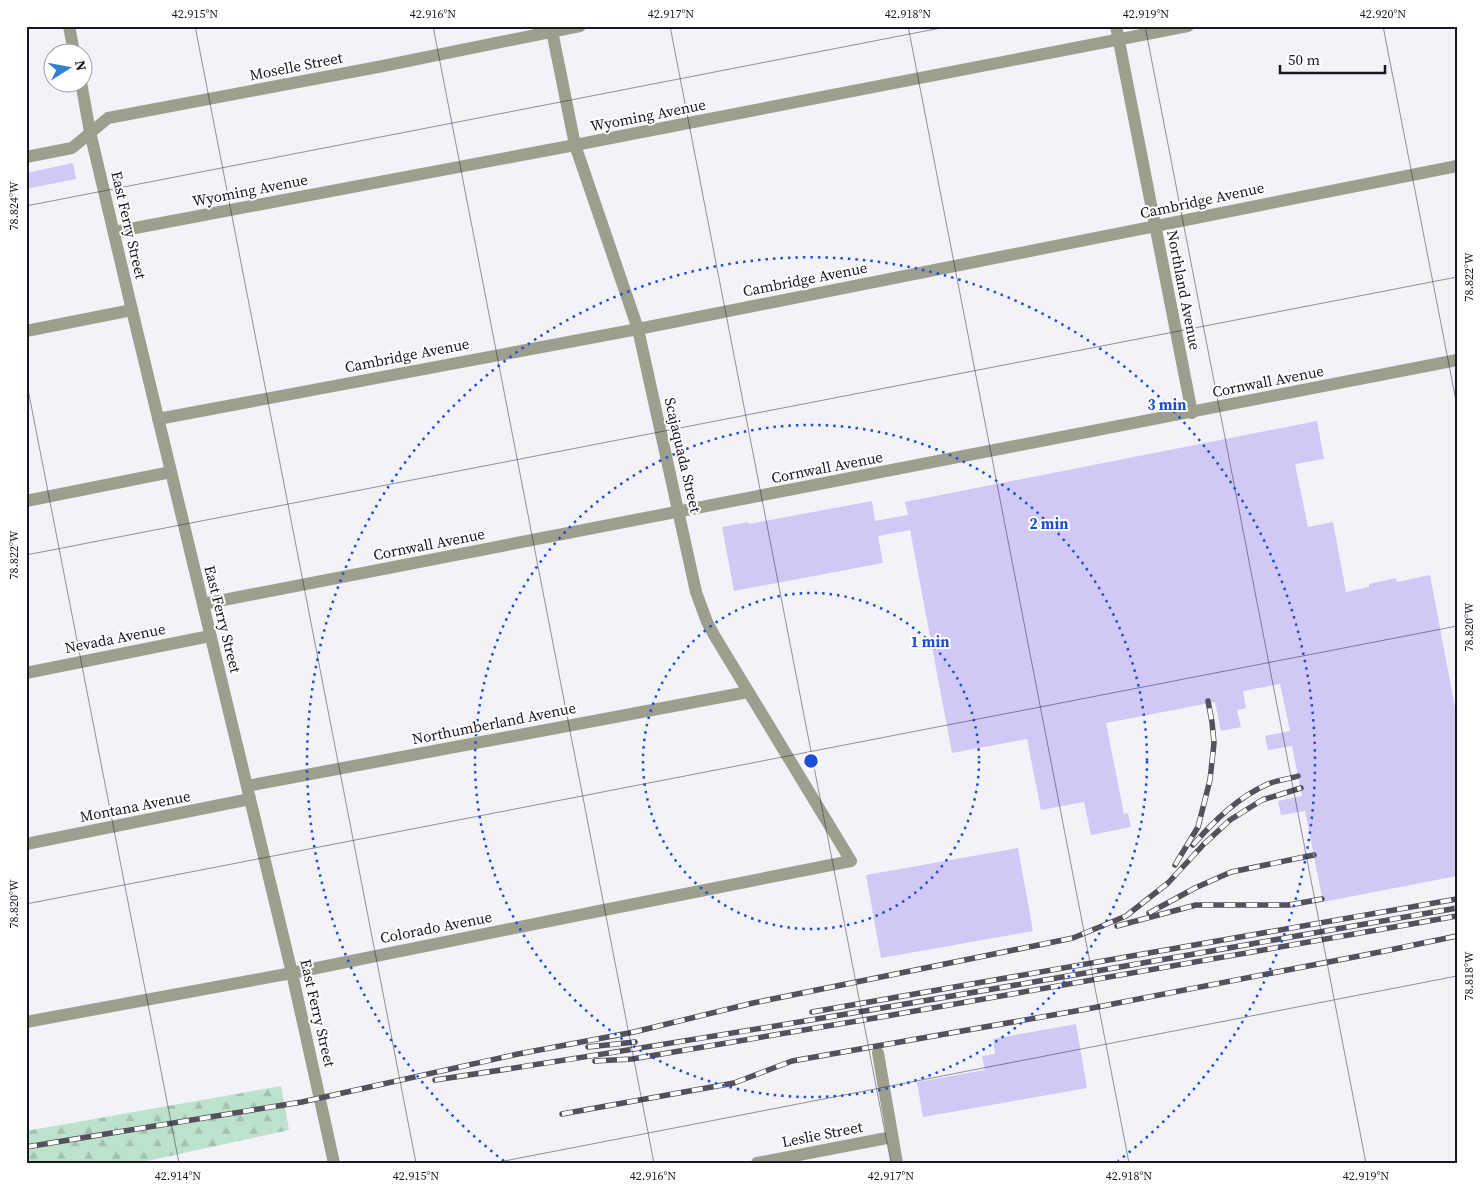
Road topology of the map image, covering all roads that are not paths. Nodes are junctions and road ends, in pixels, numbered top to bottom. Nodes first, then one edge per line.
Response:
1 (69, 26) edge
2 (580, 26) edge
3 (1116, 26) edge
4 (1188, 26) edge
5 (552, 29) edge
6 (1119, 40) junction
7 (72, 42) edge
8 (83, 92) edge
9 (90, 132) junction
10 (575, 145) junction
11 (26, 157) edge
12 (1457, 166) edge
13 (1155, 226) junction
14 (114, 232) junction
15 (132, 310) junction
16 (638, 329) junction
17 (26, 331) edge
18 (1457, 360) edge
19 (1192, 412) junction
20 (158, 419) junction
21 (171, 472) junction
22 (26, 501) edge
23 (679, 512) junction
24 (203, 604) junction
25 (210, 636) junction
26 (26, 673) edge
27 (748, 692) junction
28 (247, 786) junction
29 (250, 799) junction
30 (26, 844) edge
31 (851, 861) joint
32 (292, 973) junction
33 (26, 1022) edge
34 (878, 1053) dead end
35 (892, 1137) junction
36 (334, 1163) edge
37 (757, 1163) edge
38 (897, 1163) edge

1 - 7 street
2 - 5 street, Moselle Street
3 - 6 street, Northland Avenue
4 - 6 street, Wyoming Avenue
5 - 9 street, Moselle Street
5 - 10 street, Scajaquada Street
6 - 10 street, Wyoming Avenue
6 - 13 street, Northland Avenue
8 - 9 street, East Ferry Street
9 - 11 street, Moselle Street
9 - 14 street, East Ferry Street
10 - 14 street, Wyoming Avenue
10 - 16 street, Scajaquada Street
12 - 13 street, Cambridge Avenue
13 - 16 street, Cambridge Avenue
13 - 19 street, Northland Avenue
14 - 15 street, East Ferry Street
15 - 17 street
15 - 20 street, East Ferry Street
16 - 20 street, Cambridge Avenue
16 - 23 street, Scajaquada Street
18 - 19 street, Cornwall Avenue
19 - 23 street, Cornwall Avenue
20 - 21 street, East Ferry Street
21 - 22 street
21 - 24 street, East Ferry Street
23 - 24 street, Cornwall Avenue
23 - 27 street, Scajaquada Street
24 - 25 street, East Ferry Street
25 - 26 street, Nevada Avenue
25 - 28 street, East Ferry Street
27 - 28 street, Northumberland Avenue
27 - 31 street, Scajaquada Street
28 - 29 street, East Ferry Street
29 - 30 street, Montana Avenue
29 - 32 street, East Ferry Street
31 - 32 street, Colorado Avenue
32 - 33 street, Colorado Avenue
32 - 36 street, East Ferry Street
34 - 35 street
35 - 37 street, Leslie Street
35 - 38 street

